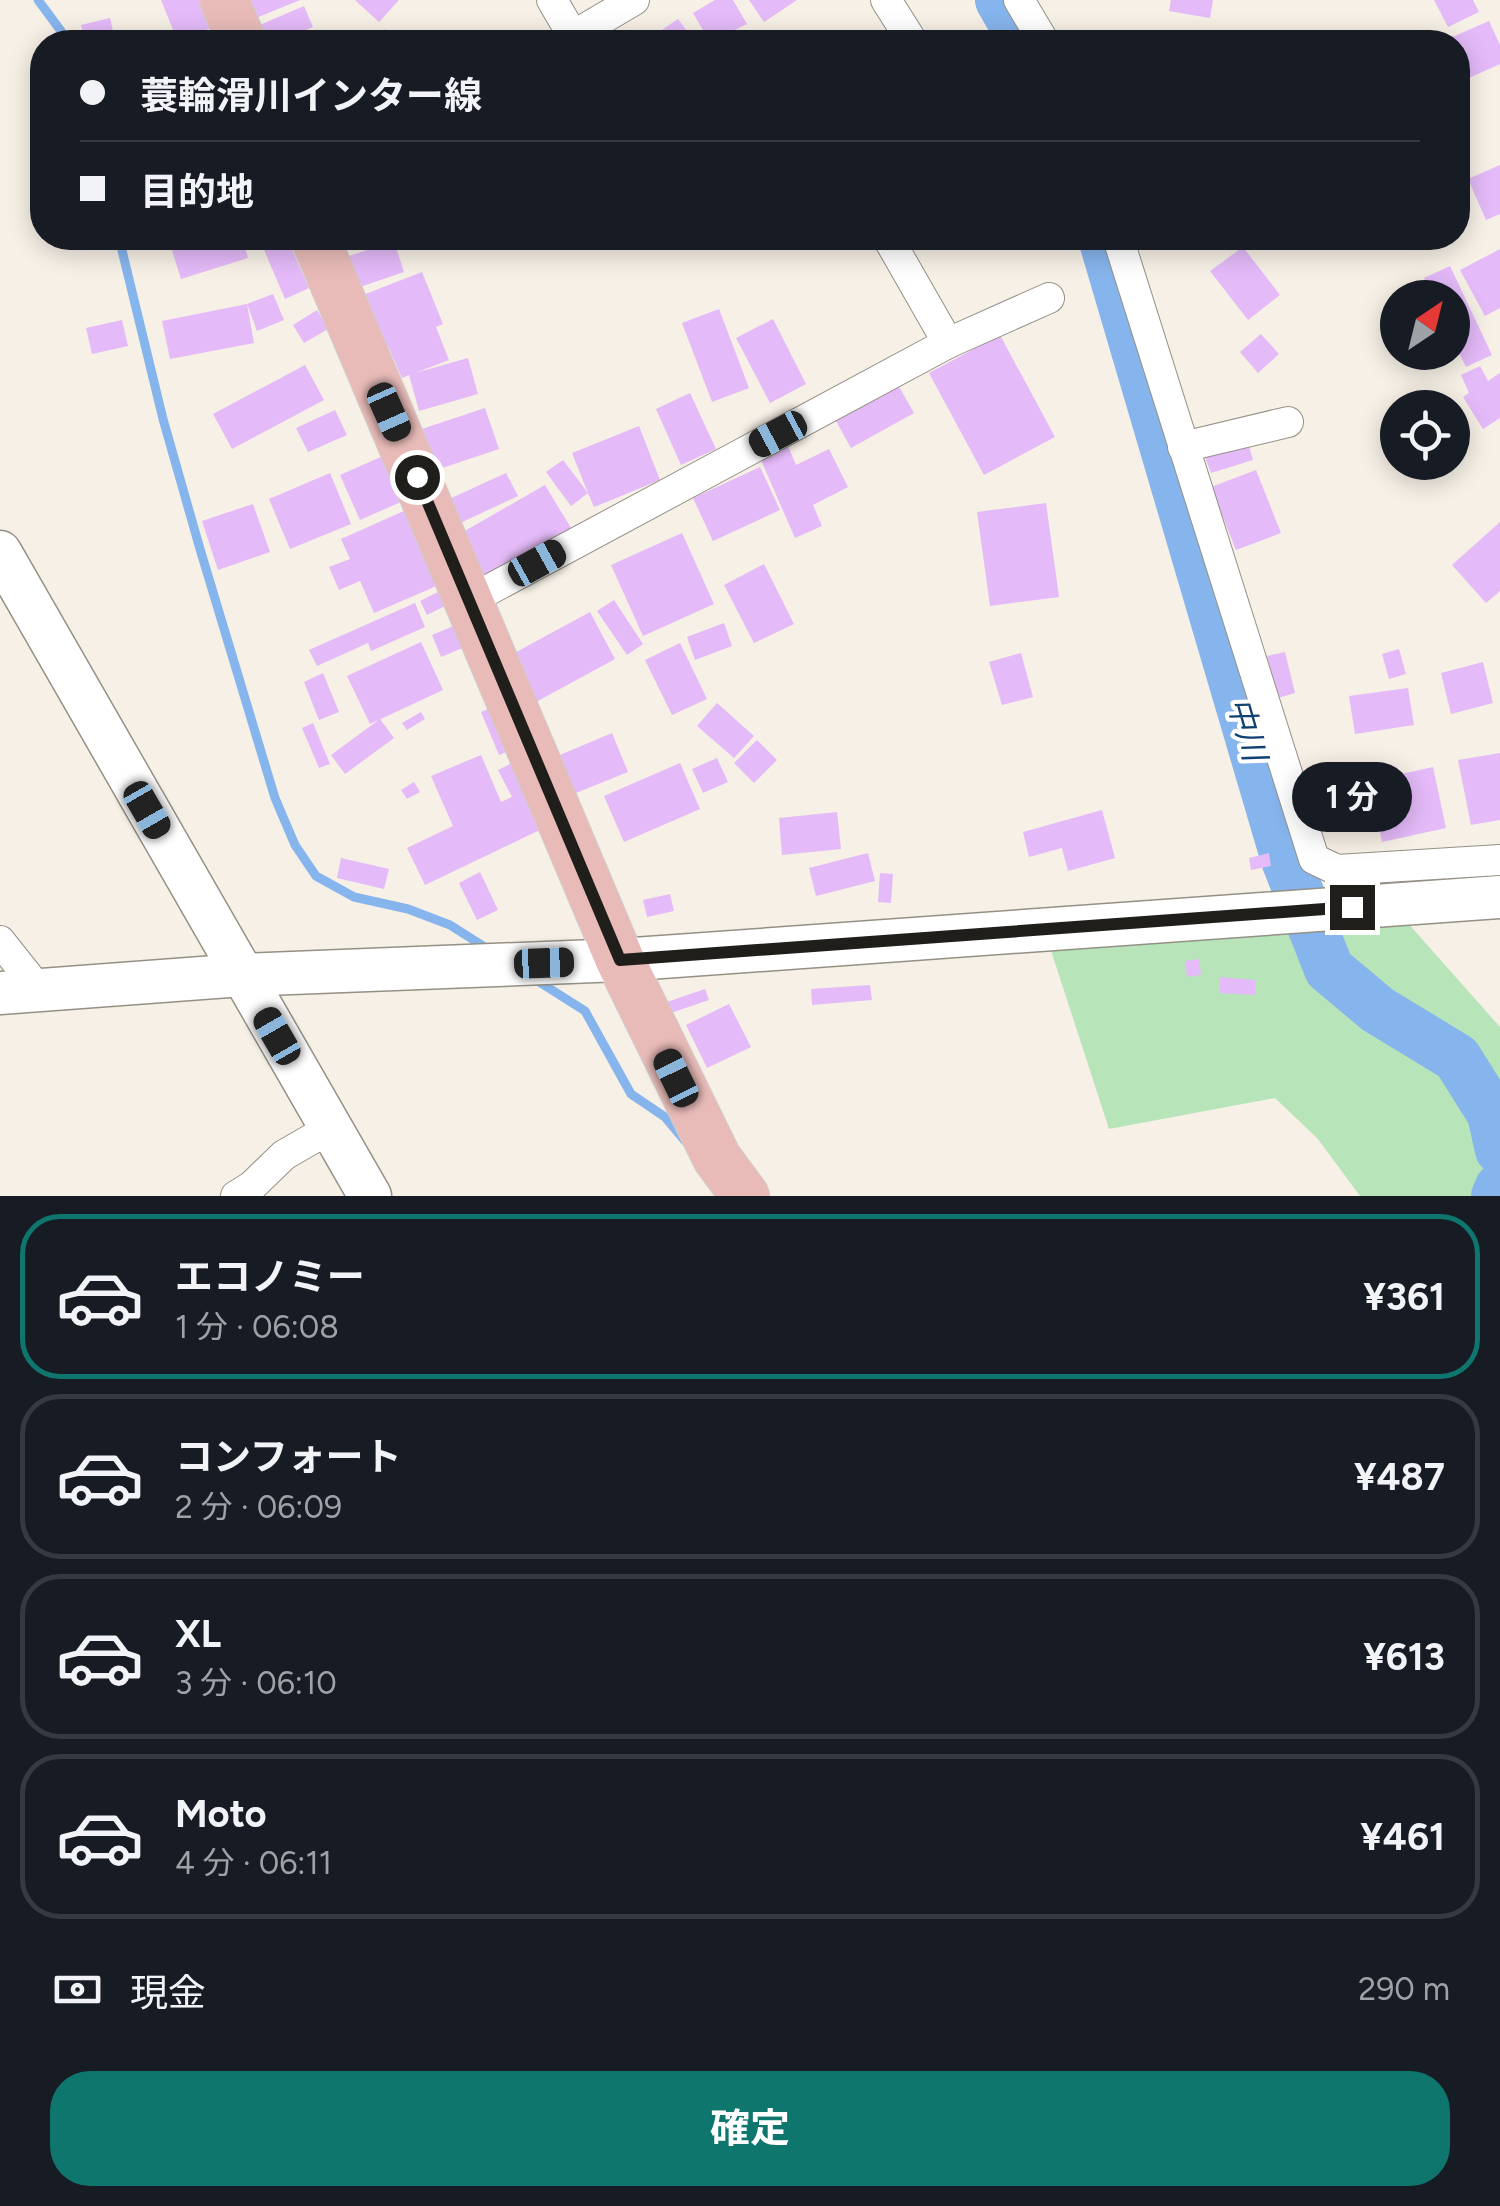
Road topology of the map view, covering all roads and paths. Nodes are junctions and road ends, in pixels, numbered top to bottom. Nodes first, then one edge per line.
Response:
1 (224, 0) edge
2 (552, 0) edge
3 (634, 0) edge
4 (886, 0) edge
5 (1019, 0) edge
6 (237, 30) edge
7 (564, 30) edge
8 (583, 30) edge
9 (905, 30) edge
10 (1037, 30) edge
11 (319, 250) edge
12 (895, 250) edge
13 (1122, 250) edge
14 (1049, 298) dead end
15 (948, 344) junction
16 (1288, 422) dead end
17 (1183, 447) junction
18 (0, 552) edge
19 (468, 601) junction
20 (1500, 860) edge
21 (1500, 897) edge
22 (0, 941) edge
23 (620, 960) junction
24 (242, 975) junction
25 (20, 992) edge
26 (331, 1128) junction
27 (236, 1196) edge
28 (370, 1196) edge
29 (745, 1196) edge

1 - 6 main road
2 - 7 street
3 - 8 street
4 - 9 street
5 - 10 street
11 - 19 main road
12 - 15 street
13 - 17 street
14 - 15 street
15 - 19 street
16 - 17 street
17 - 20 street
18 - 24 street
19 - 23 main road
21 - 23 street
22 - 25 street
23 - 24 street
23 - 29 main road
24 - 25 street
24 - 26 street
26 - 27 street
26 - 28 street

